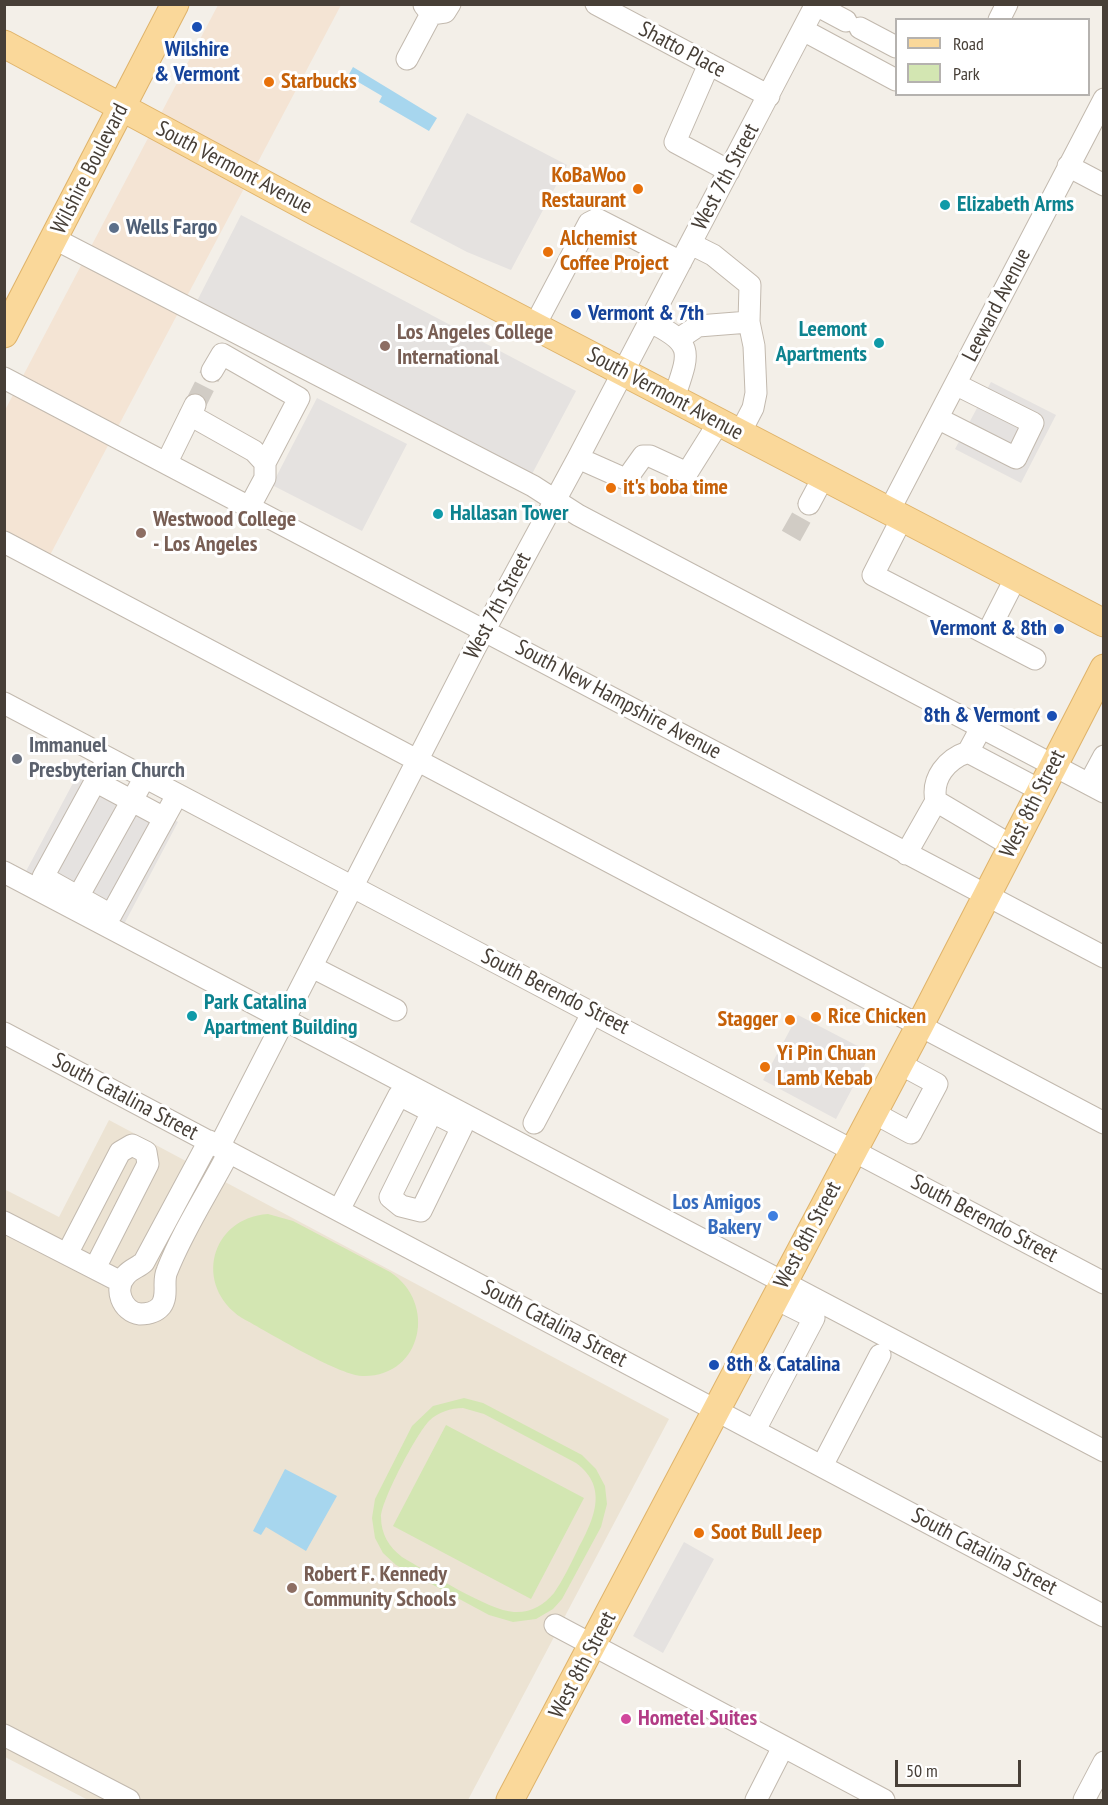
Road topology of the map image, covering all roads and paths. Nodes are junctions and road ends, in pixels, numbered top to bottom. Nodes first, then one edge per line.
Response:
1 (175, 4) edge
2 (596, 4) edge
3 (1007, 4) edge
4 (816, 5) edge
5 (435, 8) edge
6 (1000, 18) edge
7 (803, 30) junction
8 (4, 44) edge
9 (895, 46) edge
10 (407, 59) dead end
11 (709, 64) junction
12 (895, 79) edge
13 (769, 96) junction
14 (1104, 99) edge
15 (121, 108) junction
16 (1068, 166) junction
17 (729, 171) junction
18 (1104, 185) edge
19 (55, 239) junction
20 (686, 253) junction
21 (650, 322) junction
22 (749, 322) junction
23 (535, 325) junction
24 (4, 334) edge
25 (680, 338) junction
26 (212, 371) tunnel mouth
27 (623, 372) junction
28 (4, 378) edge
29 (957, 385) junction
30 (674, 398) junction
31 (939, 419) junction
32 (729, 427) junction
33 (578, 458) junction
34 (167, 462) junction
35 (265, 463) junction
36 (824, 476) junction
37 (555, 501) junction
38 (808, 504) tunnel mouth
39 (250, 506) junction
40 (896, 514) junction
41 (4, 542) edge
42 (1016, 578) junction
43 (1104, 623) edge
44 (486, 630) junction
45 (987, 634) junction
46 (1035, 659) dead end
47 (1104, 668) edge
48 (4, 703) edge
49 (981, 728) junction
50 (968, 752) junction
51 (1104, 756) edge
52 (108, 758) junction
53 (418, 760) junction
54 (1052, 765) junction
55 (145, 777) junction
56 (95, 781) junction
57 (1096, 788) edge
58 (1040, 790) junction
59 (177, 795) junction
60 (131, 801) junction
61 (936, 801) junction
62 (164, 818) junction
63 (1012, 846) junction
64 (906, 854) junction
65 (4, 872) edge
66 (352, 889) junction
67 (987, 896) junction
68 (78, 897) junction
69 (1104, 957) edge
70 (312, 967) junction
71 (396, 1010) dead end
72 (593, 1012) junction
73 (283, 1021) junction
74 (920, 1025) junction
75 (4, 1034) edge
76 (900, 1064) junction
77 (432, 1112) junction
78 (874, 1113) junction
79 (534, 1123) dead end
80 (1104, 1123) edge
81 (219, 1147) junction
82 (854, 1149) junction
83 (401, 1206) junction
84 (339, 1210) junction
85 (4, 1222) edge
86 (386, 1235) junction
87 (67, 1254) junction
88 (95, 1268) junction
89 (122, 1282) junction
90 (1104, 1283) edge
91 (778, 1291) junction
92 (880, 1355) dead end
93 (717, 1410) junction
94 (755, 1430) junction
95 (1104, 1451) edge
96 (822, 1466) junction
97 (1104, 1616) edge
98 (555, 1625) dead end
99 (593, 1646) junction
100 (4, 1735) edge
101 (783, 1747) junction
102 (1104, 1762) edge
103 (129, 1800) edge
104 (510, 1800) edge
105 (756, 1800) edge
106 (884, 1800) edge
107 (1084, 1800) edge

1 - 15 main road, Wilshire Boulevard
2 - 11 street, Shatto Place
3 - 6 street
4 - 7 street, West 7th Street
4 - 9 street
5 - 10 street
7 - 12 street
7 - 13 street, West 7th Street
8 - 15 main road, South Vermont Avenue
11 - 13 street, Shatto Place
11 - 17 street
13 - 17 street, West 7th Street
14 - 16 street, Leeward Avenue
15 - 19 main road, Wilshire Boulevard
15 - 23 main road, South Vermont Avenue
16 - 18 street
16 - 29 street, Leeward Avenue
17 - 20 street, West 7th Street
19 - 24 main road, Wilshire Boulevard
19 - 37 street
20 - 21 street, West 7th Street
20 - 22 street
20 - 23 street
21 - 25 street
21 - 27 street, West 7th Street
22 - 25 street
22 - 32 street
23 - 27 main road, South Vermont Avenue
25 - 30 street
26 - 35 street
27 - 30 main road, South Vermont Avenue
27 - 33 street, West 7th Street
28 - 34 street, South New Hampshire Avenue
29 - 31 street, Leeward Avenue
29 - 31 street
30 - 32 main road, South Vermont Avenue
31 - 40 street, Leeward Avenue
32 - 33 street
32 - 36 main road, South Vermont Avenue
33 - 37 street, West 7th Street
34 - 35 street
34 - 39 street, South New Hampshire Avenue
35 - 39 street
36 - 38 street
36 - 40 main road, South Vermont Avenue
37 - 44 street, West 7th Street
37 - 49 street
39 - 44 street, South New Hampshire Avenue
40 - 42 main road, South Vermont Avenue
40 - 45 street, Leeward Avenue
41 - 53 street
42 - 43 main road, South Vermont Avenue
42 - 45 street
44 - 53 street, West 7th Street
44 - 64 street, South New Hampshire Avenue
45 - 46 street
47 - 54 main road, West 8th Street
48 - 52 street, South Berendo Street
49 - 50 street
49 - 54 street
50 - 58 street
50 - 61 street
51 - 57 street
52 - 55 street, South Berendo Street
52 - 56 street
53 - 66 street, West 7th Street
53 - 74 street
54 - 57 street
54 - 58 main road, West 8th Street
55 - 59 street, South Berendo Street
55 - 60 street
56 - 60 street
56 - 68 street
58 - 63 main road, West 8th Street
59 - 62 street
59 - 66 street, South Berendo Street
60 - 62 street
60 - 68 street
61 - 63 street
61 - 64 street
62 - 68 street
63 - 67 main road, West 8th Street
64 - 67 street, South New Hampshire Avenue
65 - 73 street
66 - 70 street, West 7th Street
66 - 72 street, South Berendo Street
67 - 69 street, South New Hampshire Avenue
67 - 74 main road, West 8th Street
70 - 71 street
70 - 73 street, West 7th Street
72 - 79 street
72 - 82 street, South Berendo Street
73 - 81 street, West 7th Street
73 - 91 street
74 - 76 main road, West 8th Street
74 - 80 street
75 - 81 street, South Catalina Street
76 - 78 main road, West 8th Street
76 - 78 street
77 - 83 street
77 - 83 street
77 - 84 street
78 - 82 main road, West 8th Street
81 - 84 street, South Catalina Street
81 - 89 street
81 - 89 street
82 - 90 street, South Berendo Street
82 - 91 main road, West 8th Street
83 - 86 street
84 - 86 street, South Catalina Street
85 - 87 street
86 - 93 street, South Catalina Street
87 - 88 street
87 - 88 street
88 - 89 street
91 - 93 main road, West 8th Street
91 - 94 street
91 - 95 street
92 - 96 street
93 - 94 street, South Catalina Street
93 - 99 main road, West 8th Street
94 - 96 street, South Catalina Street
96 - 97 street, South Catalina Street
98 - 99 street
99 - 101 street
99 - 104 main road, West 8th Street
100 - 103 street
101 - 105 street
101 - 106 street
102 - 107 street

